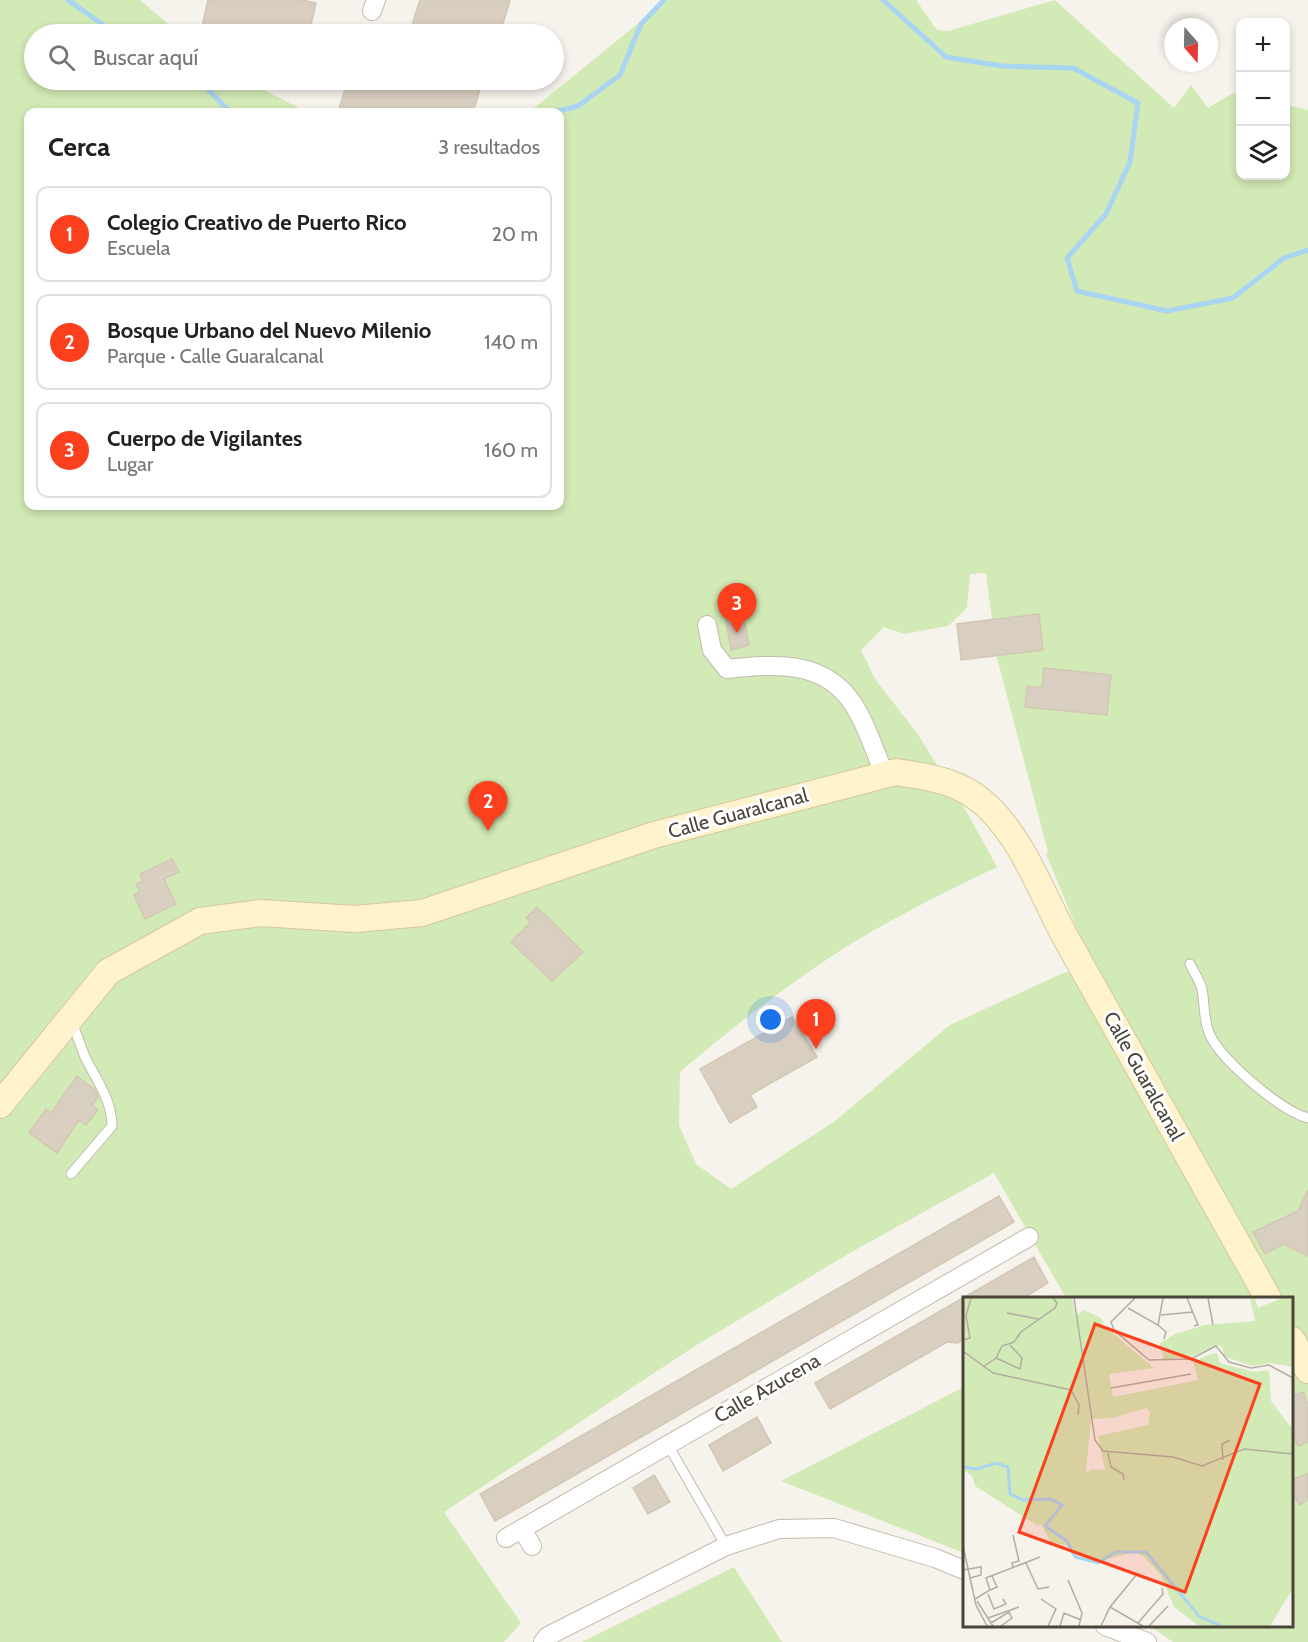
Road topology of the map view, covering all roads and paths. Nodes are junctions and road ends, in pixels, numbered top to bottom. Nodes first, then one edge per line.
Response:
1 (706, 625) dead end
2 (885, 775) junction
3 (1190, 964) dead end
4 (70, 1020) junction
5 (0, 1105) edge
6 (1308, 1118) edge
7 (71, 1174) dead end
8 (1029, 1237) dead end
9 (1268, 1297) edge
10 (1293, 1342) edge
11 (1308, 1370) edge
12 (668, 1445) junction
13 (522, 1529) junction
14 (506, 1538) dead end
15 (532, 1546) dead end
16 (726, 1546) junction
17 (963, 1570) edge
18 (1108, 1627) edge
19 (543, 1642) edge
20 (1147, 1642) edge

1 - 2 street
2 - 4 street, Calle Guaralcanal
2 - 9 street, Calle Guaralcanal
3 - 6 lane
4 - 5 street, Calle Guaralcanal
4 - 7 lane
8 - 12 street, Calle Azucena
10 - 11 street
12 - 13 street, Calle Azucena
12 - 16 lane
13 - 14 street, Calle Azucena
13 - 15 street
16 - 17 street
16 - 19 street
18 - 20 street

